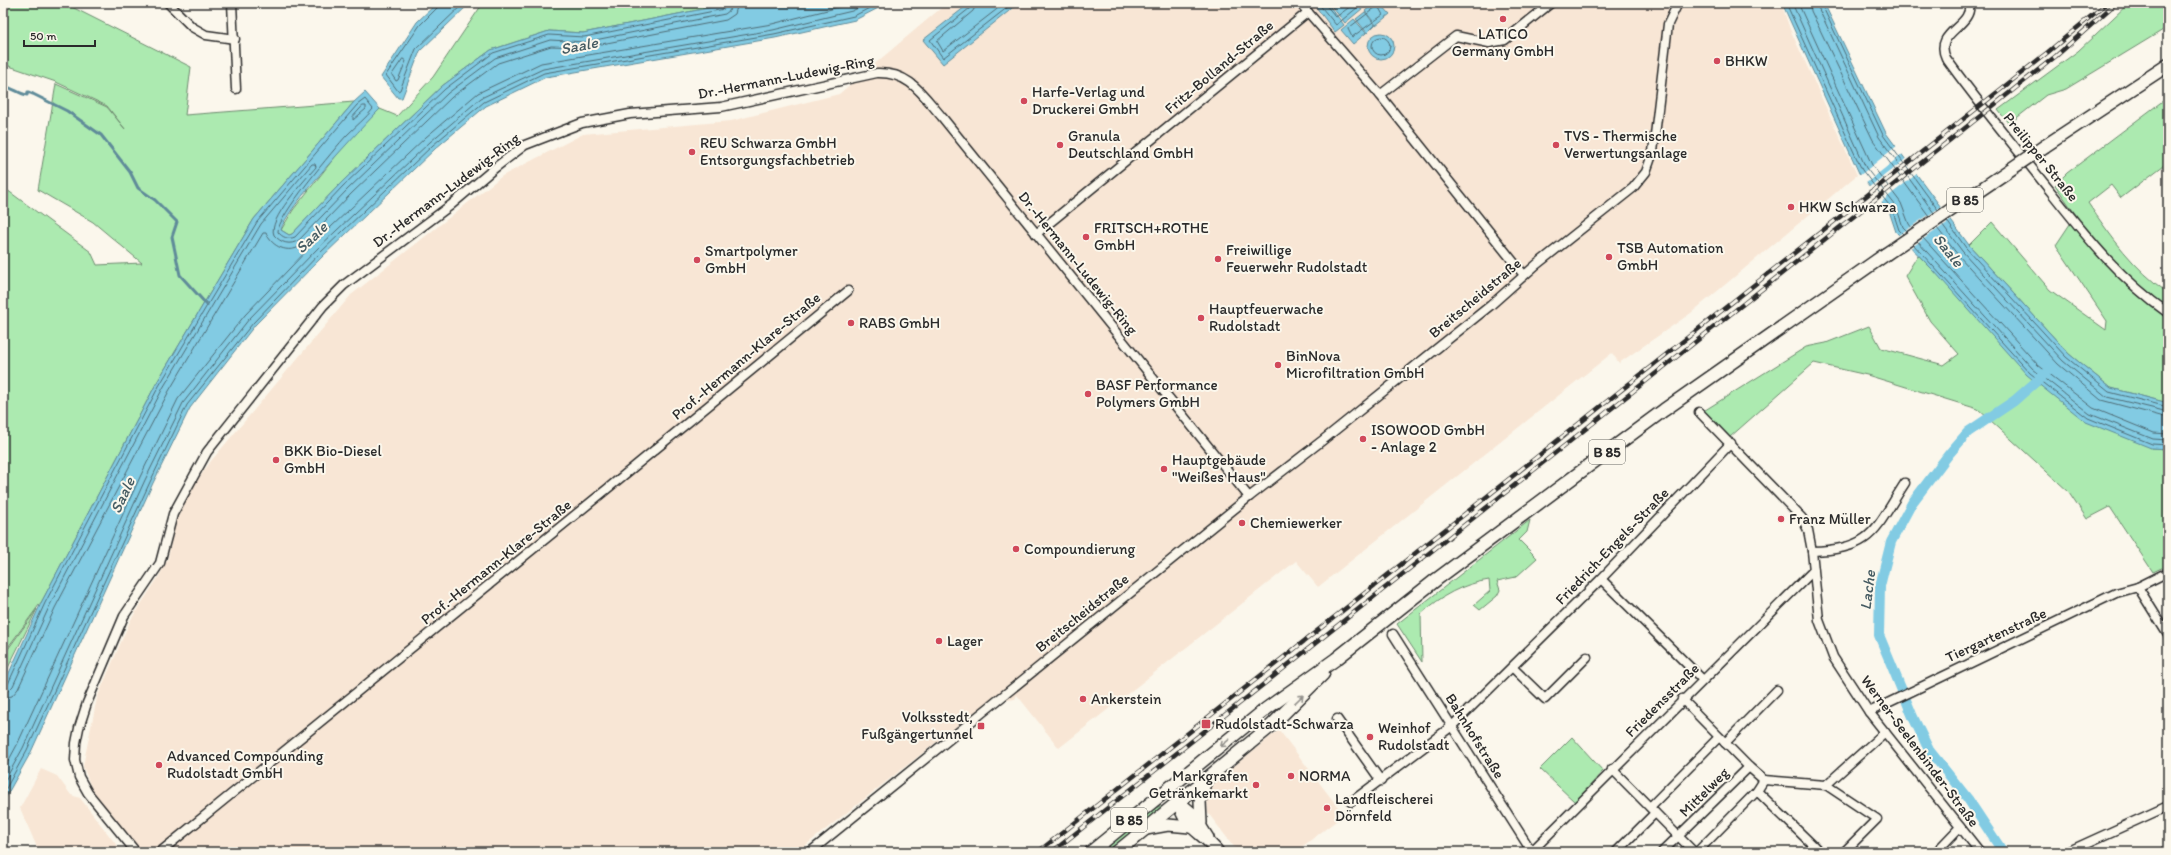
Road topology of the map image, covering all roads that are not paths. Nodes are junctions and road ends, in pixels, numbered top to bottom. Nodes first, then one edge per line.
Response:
1 (168, 3) edge
2 (232, 3) edge
3 (1300, 3) edge
4 (1551, 3) edge
5 (1678, 3) edge
6 (1970, 3) edge
7 (1308, 12) junction
8 (235, 39) junction
9 (2168, 65) edge
10 (236, 88) dead end
11 (1380, 95) junction
12 (1036, 234) junction
13 (1524, 275) junction
14 (848, 291) dead end
15 (2168, 313) edge
16 (1699, 412) dead end
17 (1731, 443) junction
18 (1905, 483) dead end
19 (1249, 497) junction
20 (1812, 551) junction
21 (1813, 571) junction
22 (2168, 572) edge
23 (1601, 579) junction
24 (2138, 587) junction
25 (1393, 634) dead end
26 (2168, 636) edge
27 (1587, 657) dead end
28 (1336, 659) junction
29 (1513, 668) junction
30 (1702, 679) junction
31 (1777, 690) dead end
32 (1682, 699) junction
33 (1869, 712) junction
34 (1337, 719) dead end
35 (1452, 726) junction
36 (1885, 732) junction
37 (1719, 737) junction
38 (1725, 743) junction
39 (1749, 767) junction
40 (1612, 769) junction
41 (1206, 780) junction
42 (1764, 780) junction
43 (1381, 781) junction
44 (1826, 785) junction
45 (1168, 789) junction
46 (1757, 791) junction
47 (1179, 802) junction
48 (1351, 802) dead end
49 (2168, 806) edge
50 (1652, 810) junction
51 (1201, 824) junction
52 (1190, 827) junction
53 (1960, 827) junction
54 (1146, 829) junction
55 (1679, 837) junction
56 (1209, 840) junction
57 (1532, 851) edge
58 (136, 852) edge
59 (160, 852) edge
60 (810, 852) edge
61 (1091, 852) edge
62 (1117, 852) edge
63 (1218, 852) edge
64 (1616, 852) edge
65 (1662, 852) edge
66 (1695, 852) edge
67 (1820, 852) edge
68 (1844, 852) edge
69 (1936, 852) edge
70 (1980, 852) edge
71 (2067, 852) edge

1 - 8 street
2 - 8 street
3 - 7 street
4 - 11 street
5 - 13 street, Breitscheidstraße
6 - 15 street, Preilipper Straße
7 - 11 street
7 - 12 street, Fritz-Bolland-Straße
8 - 10 street
9 - 28 main road, B 85, bridge
11 - 13 street
12 - 19 street, Dr.-Hermann-Ludewig-Ring
12 - 58 street, Dr.-Hermann-Ludewig-Ring
13 - 19 street, Breitscheidstraße
14 - 59 street, Prof.-Hermann-Klare-Straße
16 - 17 street, Werner-Seelenbinder-Straße
17 - 20 street, Werner-Seelenbinder-Straße
17 - 23 street, Friedrich-Engels-Straße
18 - 20 street
19 - 60 street, Breitscheidstraße
20 - 21 street, Werner-Seelenbinder-Straße
21 - 30 street, Friedensstraße
21 - 33 street, Werner-Seelenbinder-Straße
22 - 24 street, Tiergartenstraße
23 - 29 street, Friedrich-Engels-Straße
23 - 30 street
24 - 26 street
24 - 33 street, Tiergartenstraße
25 - 35 street, Bahnhofstraße
27 - 29 street
41 -> 28 main road, B 85
28 -> 45 main road, B 85
29 - 35 street, Friedrich-Engels-Straße
30 - 32 street, Friedensstraße
31 - 38 street
32 - 37 street, Mittelweg
32 - 40 street, Friedensstraße
33 - 36 street, Werner-Seelenbinder-Straße
34 - 43 street
35 - 43 street, Friedrich-Engels-Straße
35 - 57 street, Bahnhofstraße
36 - 44 street
36 - 53 street, Werner-Seelenbinder-Straße
37 - 38 street, Mittelweg
37 - 50 street
38 - 39 street, Mittelweg
39 - 42 street, Mittelweg
39 - 55 street, Mittelweg
40 - 50 street, Mittelweg
40 - 57 street, Friedensstraße
41 - 47 main road, B 85
41 - 51 street
42 - 44 street
42 - 46 street, Mittelweg
43 - 48 street, Friedrich-Engels-Straße
44 - 68 street
45 - 47 main road
45 - 61 main road, B 85
46 - 66 street, Mittelweg
46 - 67 street
47 - 51 street
47 - 52 street
47 - 54 main road, B 85
49 - 71 street
50 - 55 street, Mittelweg
50 - 64 street
51 - 56 street
52 - 54 street
52 - 56 street
53 - 69 street
53 - 70 street, Werner-Seelenbinder-Straße
54 - 62 main road, B 85
55 - 65 street, Mittelweg
55 - 66 street, Mittelweg
56 - 63 street

